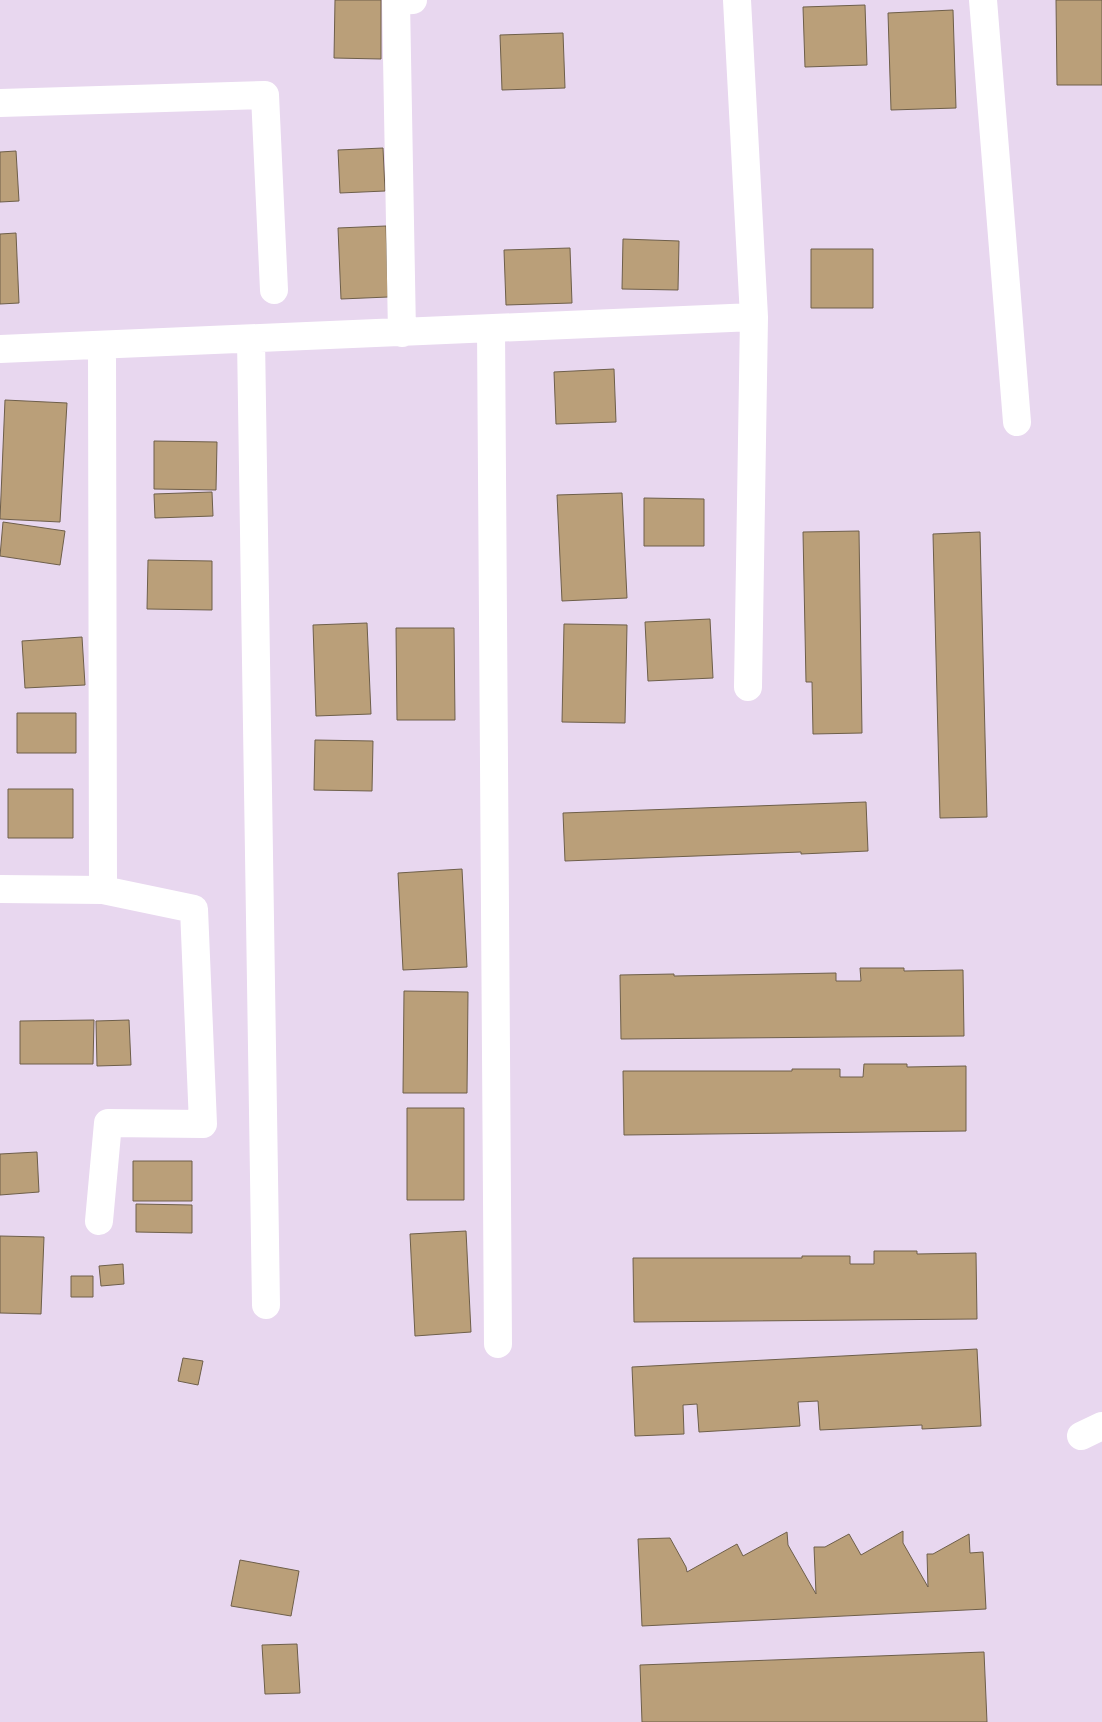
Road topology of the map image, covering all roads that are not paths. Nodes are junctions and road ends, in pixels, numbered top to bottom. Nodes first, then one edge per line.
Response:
1 (412, 0) edge
2 (737, 0) edge
3 (983, 0) edge
4 (0, 103) edge
5 (274, 290) dead end
6 (754, 318) junction
7 (491, 329) junction
8 (402, 332) junction
9 (251, 339) junction
10 (102, 345) junction
11 (0, 349) edge
12 (1017, 422) dead end
13 (748, 687) dead end
14 (0, 889) edge
15 (104, 890) junction
16 (99, 1221) dead end
17 (266, 1306) dead end
18 (498, 1344) dead end

1 - 8 street
2 - 6 street
3 - 12 street
4 - 5 street
6 - 7 street
6 - 13 street
7 - 8 street
7 - 18 street
8 - 9 street
9 - 10 street
9 - 17 street
10 - 11 street
10 - 15 street
14 - 15 street
15 - 16 street

